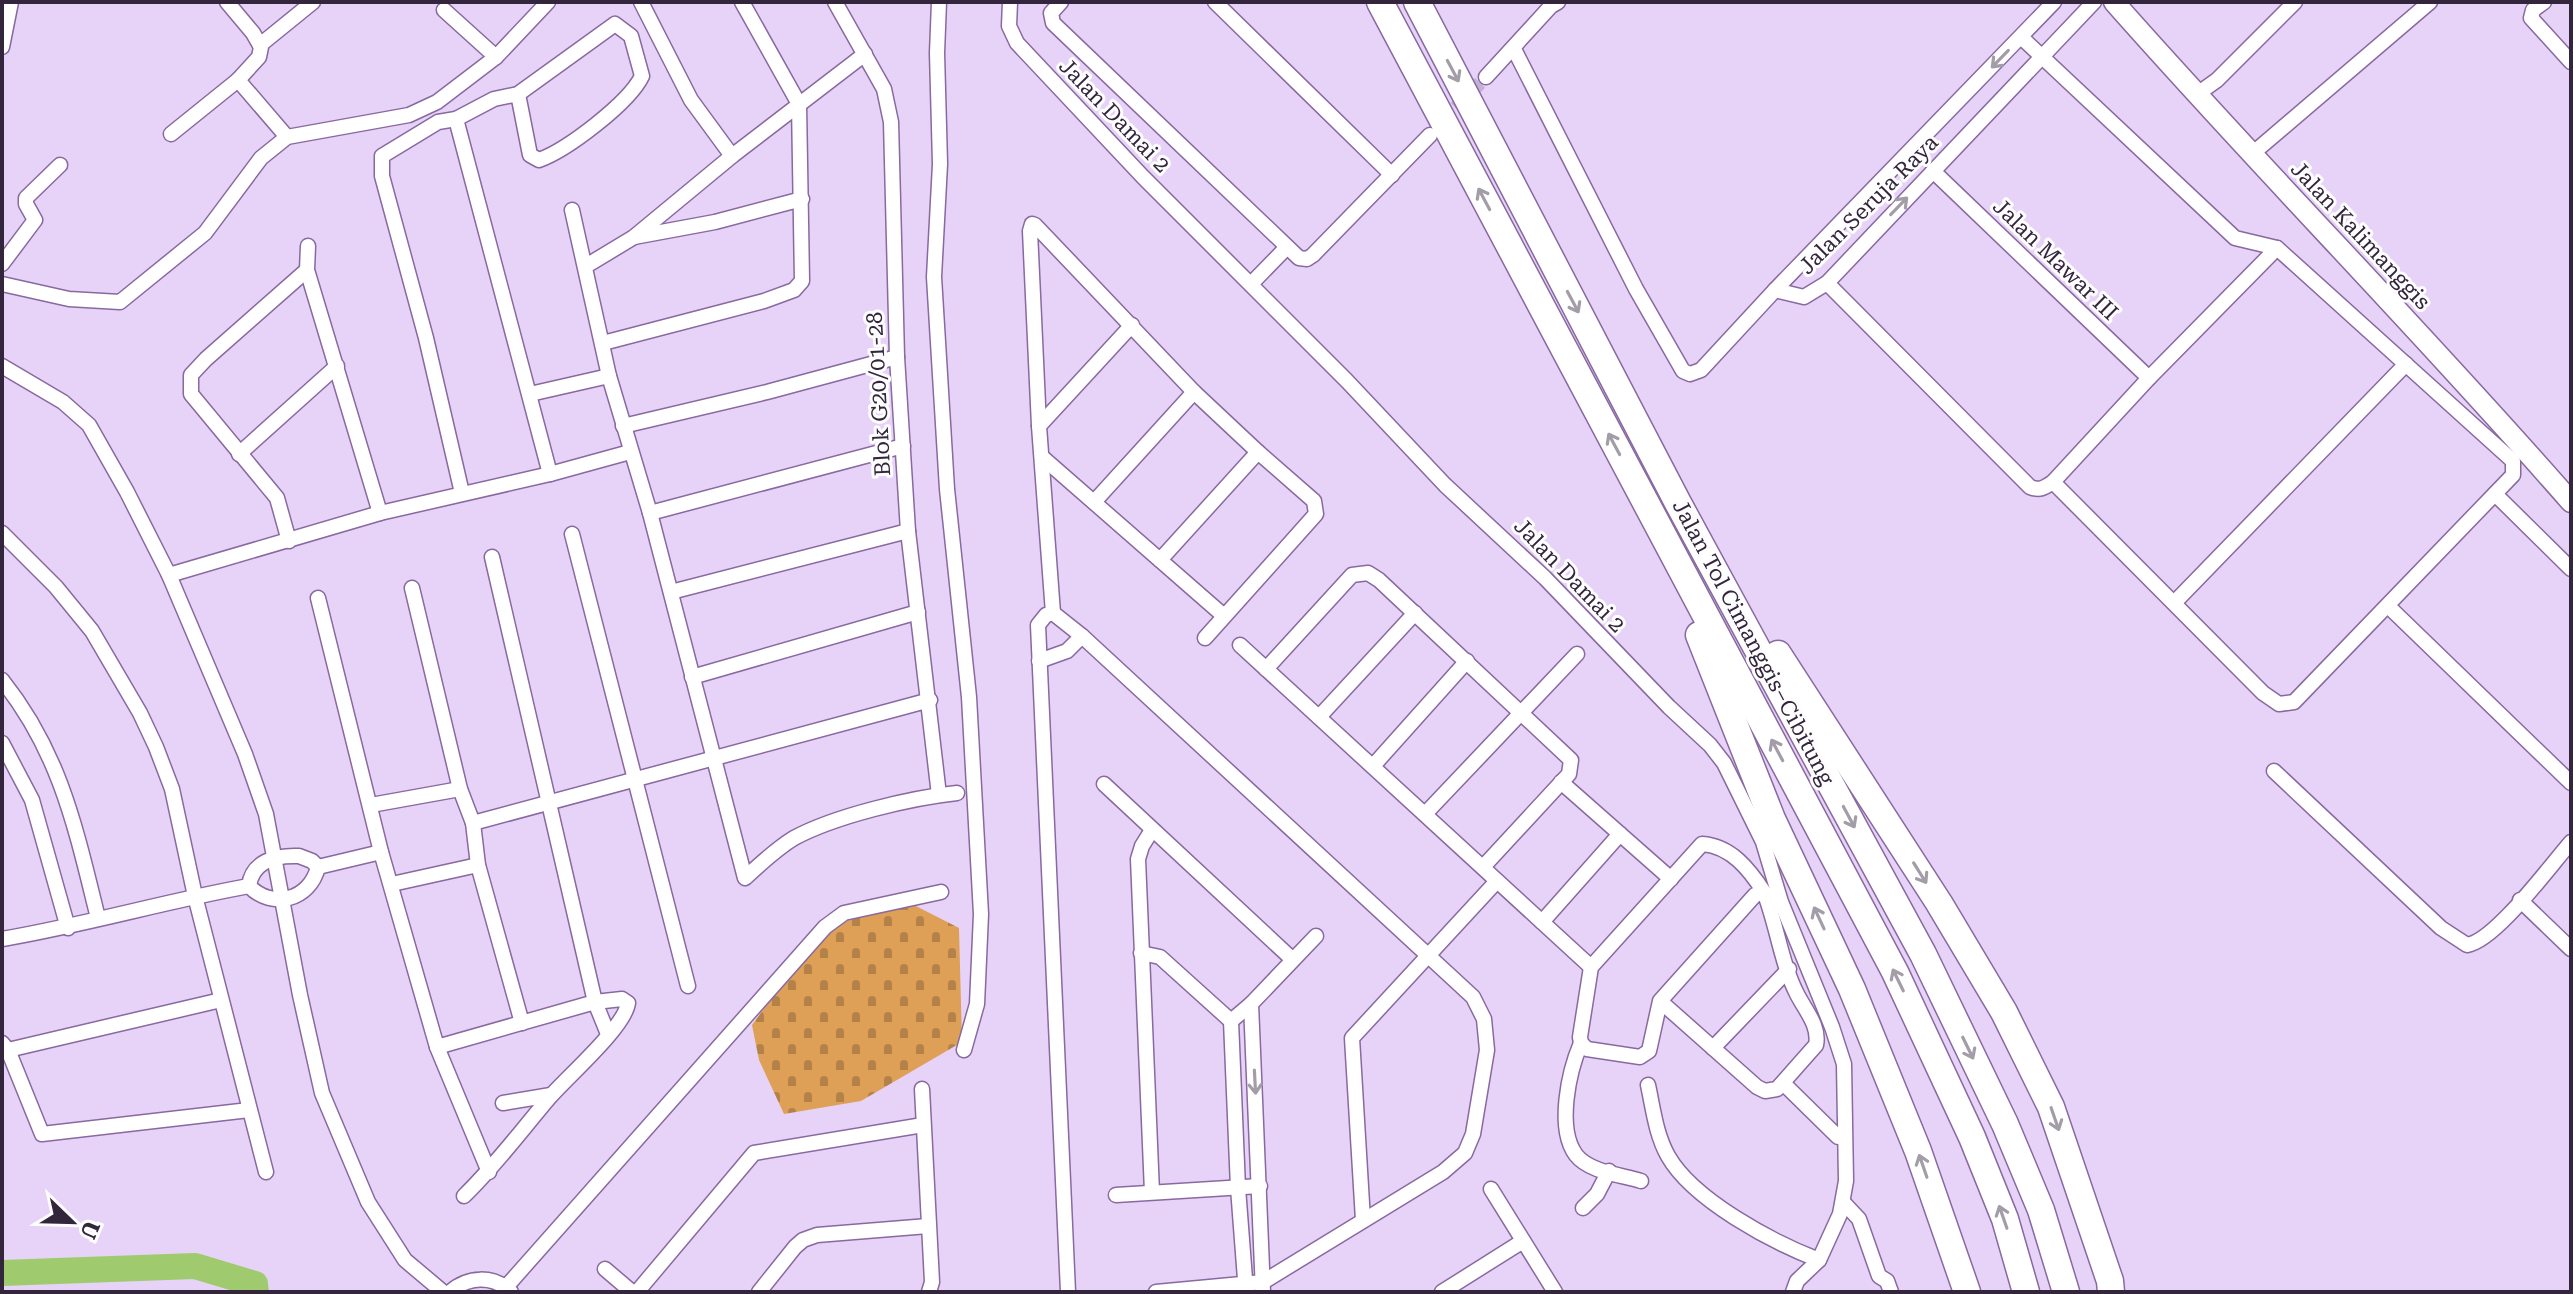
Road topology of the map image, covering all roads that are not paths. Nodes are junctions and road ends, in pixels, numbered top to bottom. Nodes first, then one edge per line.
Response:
1 (11, 2) edge
2 (227, 2) edge
3 (313, 2) edge
4 (548, 2) edge
5 (641, 2) edge
6 (742, 2) edge
7 (835, 2) edge
8 (939, 2) edge
9 (1010, 2) edge
10 (1061, 2) edge
11 (1215, 2) edge
12 (1380, 2) edge
13 (1417, 2) edge
14 (1558, 2) edge
15 (2054, 2) edge
16 (2094, 2) edge
17 (2114, 2) edge
18 (2295, 2) edge
19 (2430, 2) edge
20 (2544, 2) edge
21 (444, 10) dead end
22 (2021, 37) junction
23 (260, 45) junction
24 (2, 47) edge
25 (1514, 49) junction
26 (865, 54) junction
27 (2041, 56) junction
28 (496, 57) junction
29 (2571, 62) edge
30 (1486, 77) tunnel mouth
31 (238, 80) junction
32 (518, 94) junction
33 (2196, 95) junction
34 (799, 104) junction
35 (456, 119) junction
36 (171, 134) dead end
37 (1430, 135) tunnel mouth
38 (287, 137) junction
39 (2252, 154) junction
40 (732, 156) junction
41 (60, 165) dead end
42 (1933, 171) junction
43 (1392, 175) junction
44 (802, 199) junction
45 (572, 210) dead end
46 (1847, 218) junction
47 (1869, 236) junction
48 (634, 237) junction
49 (308, 246) dead end
50 (1287, 247) junction
51 (2277, 248) junction
52 (2, 264) edge
53 (586, 266) junction
54 (307, 270) junction
55 (1827, 283) junction
56 (2, 284) edge
57 (1251, 284) junction
58 (1775, 290) junction
59 (1132, 325) junction
60 (603, 343) junction
61 (897, 357) junction
62 (2406, 364) junction
63 (2, 366) edge
64 (337, 366) junction
65 (609, 376) junction
66 (2149, 378) junction
67 (1194, 392) junction
68 (530, 394) junction
69 (623, 426) junction
70 (1039, 426) junction
71 (903, 446) junction
72 (630, 452) junction
73 (1258, 452) junction
74 (239, 454) junction
75 (1042, 457) junction
76 (550, 474) junction
77 (2053, 482) junction
78 (462, 493) junction
79 (2495, 494) junction
80 (1094, 502) junction
81 (2571, 502) edge
82 (1678, 503) junction
83 (380, 513) junction
84 (650, 513) junction
85 (1651, 513) junction
86 (908, 531) junction
87 (2, 533) edge
88 (572, 534) dead end
89 (289, 541) junction
90 (492, 557) dead end
91 (1160, 560) junction
92 (2571, 569) edge
93 (169, 575) junction
94 (412, 588) dead end
95 (671, 592) junction
96 (318, 598) dead end
97 (2175, 602) junction
98 (2388, 606) junction
99 (918, 612) junction
100 (1053, 613) junction
101 (1415, 613) junction
102 (1224, 616) junction
103 (1082, 636) junction
104 (1205, 638) dead end
105 (1240, 645) dead end
106 (1577, 654) dead end
107 (1039, 661) junction
108 (1467, 661) junction
109 (1266, 669) junction
110 (692, 677) junction
111 (2, 680) edge
112 (930, 700) junction
113 (1521, 711) junction
114 (1319, 717) junction
115 (2, 743) edge
116 (714, 758) junction
117 (1373, 766) junction
118 (2274, 771) dead end
119 (633, 780) junction
120 (1561, 782) junction
121 (2571, 783) edge
122 (1104, 784) dead end
123 (460, 789) junction
124 (957, 793) dead end
125 (939, 795) junction
126 (549, 802) junction
127 (371, 805) junction
128 (1425, 814) junction
129 (473, 823) junction
130 (1152, 830) junction
131 (1620, 834) junction
132 (2571, 842) edge
133 (381, 852) junction
134 (276, 858) junction
135 (478, 865) junction
136 (318, 867) junction
137 (1483, 867) junction
138 (1671, 879) junction
139 (1497, 881) junction
140 (392, 884) junction
141 (249, 886) junction
142 (941, 892) dead end
143 (1764, 892) junction
144 (195, 896) junction
145 (283, 898) junction
146 (2520, 900) junction
147 (98, 918) junction
148 (1542, 922) junction
149 (68, 928) junction
150 (1316, 936) dead end
151 (2, 939) edge
152 (2571, 949) edge
153 (1141, 953) junction
154 (1429, 957) junction
155 (1292, 959) junction
156 (1591, 967) junction
157 (1789, 969) junction
158 (688, 986) dead end
159 (221, 1000) junction
160 (1660, 1001) junction
161 (595, 1002) junction
162 (1251, 1004) junction
163 (1231, 1021) junction
164 (522, 1023) junction
165 (608, 1034) junction
166 (1581, 1043) junction
167 (5, 1046) edge
168 (437, 1047) junction
169 (1713, 1048) junction
170 (964, 1050) dead end
171 (1783, 1083) junction
172 (1648, 1085) dead end
173 (922, 1089) dead end
174 (551, 1095) junction
175 (503, 1103) dead end
176 (249, 1110) junction
177 (923, 1125) junction
178 (1838, 1137) dead end
179 (1609, 1171) junction
180 (266, 1172) dead end
181 (489, 1172) junction
182 (1641, 1181) dead end
183 (1260, 1186) junction
184 (1238, 1188) junction
185 (1491, 1189) dead end
186 (1152, 1192) junction
187 (1116, 1195) dead end
188 (464, 1196) dead end
189 (1843, 1202) junction
190 (1583, 1208) dead end
191 (1363, 1220) junction
192 (928, 1226) junction
193 (1523, 1241) junction
194 (1819, 1260) junction
195 (605, 1269) dead end
196 (1263, 1287) edge
197 (1246, 1288) edge
198 (509, 1290) edge
199 (1445, 1291) edge
200 (443, 1292) edge
201 (450, 1292) edge
202 (634, 1292) edge
203 (759, 1292) edge
204 (929, 1292) edge
205 (1068, 1292) edge
206 (1156, 1292) edge
207 (1555, 1292) edge
208 (1793, 1292) edge
209 (1891, 1292) edge
210 (1967, 1292) edge
211 (2026, 1292) edge
212 (2066, 1292) edge
213 (2111, 1292) edge

1 - 24 street
2 - 23 street
3 - 23 street
4 - 28 street
5 - 40 street
6 - 34 street
7 - 26 street, Blok G20/01-28
8 - 170 street
9 - 57 street, Jalan Damai 2
10 - 50 street
11 - 43 street
85 -> 12 highway, Jalan Tol Cimanggis–Cibitung
13 -> 82 highway, Jalan Tol Cimanggis–Cibitung
14 - 25 street
15 - 22 street, Jalan Seruja Raya
16 - 27 street, Jalan Seruja Raya
17 - 33 main road, Jalan Kalimanggis
18 - 33 street
19 - 39 street
20 - 29 street
21 - 28 street
22 - 27 street
22 -> 46 street, Jalan Seruja Raya
23 - 31 street
25 - 30 street
25 - 58 street
26 - 34 street
26 - 61 street, Blok G20/01-28
27 - 42 street, Jalan Seruja Raya
27 - 51 street
28 - 38 street
31 - 36 street
31 - 38 street
32 - 32 street
32 - 35 street
33 - 39 main road, Jalan Kalimanggis
34 - 40 street
34 - 44 street
35 - 68 street
35 - 78 street
37 - 43 street
38 - 56 street
39 - 81 main road, Jalan Kalimanggis
40 - 48 street
41 - 52 street
47 -> 42 street, Jalan Seruja Raya
42 - 66 street, Jalan Mawar III
43 - 50 street
44 - 48 street
44 - 60 street
45 - 53 street
46 - 47 street
46 - 58 street, Jalan Seruja Raya
47 - 55 street, Jalan Seruja Raya
48 - 53 street
49 - 54 street
50 - 57 street
51 - 62 street
51 - 66 street
53 - 60 street
54 - 64 street
54 - 74 street
55 - 58 street, Jalan Seruja Raya
55 - 77 street
57 - 189 street, Jalan Damai 2
59 - 67 street
59 - 70 street
59 - 70 street
60 - 65 street
61 - 69 street
61 - 71 street, Blok G20/01-28
62 - 79 street
62 - 97 street
63 - 93 street
64 - 74 street
64 - 83 street
65 - 68 street
65 - 69 street
66 - 77 street
67 - 73 street
67 - 80 street
68 - 76 street
69 - 72 street
70 - 75 street
71 - 84 street
71 - 86 street, Blok G20/01-28
72 - 76 street
72 - 84 street
73 - 91 street
73 - 102 street
74 - 89 street
75 - 80 street
75 - 100 street
76 - 78 street
77 - 97 street
78 - 83 street
79 - 92 street
79 - 98 street
80 - 91 street
82 -> 212 highway, Jalan Tol Cimanggis–Cibitung
82 -> 213 highway
83 - 89 street
84 - 95 street
210 -> 85 highway
211 -> 85 highway, Jalan Tol Cimanggis–Cibitung
86 - 95 street
86 - 99 street, Blok G20/01-28
87 - 144 street
88 - 119 street
89 - 93 street
90 - 126 street
91 - 102 street
93 - 134 street
94 - 123 street
95 - 110 street
96 - 127 street
97 - 98 street
98 - 121 street
99 - 110 street
99 - 112 street, Blok G20/01-28
100 - 103 street
100 - 107 street
101 - 108 street
101 - 109 street
101 - 114 street
102 - 104 street
103 - 107 street
103 - 154 street
105 - 109 street
106 - 113 street
107 - 205 street
108 - 113 street
108 - 117 street
109 - 114 street
110 - 116 street
111 - 147 street
112 - 116 street
112 - 125 street, Blok G20/01-28
113 - 120 street
113 - 128 street
114 - 117 street
115 - 149 street
116 - 119 street
116 - 125 street
117 - 128 street
118 - 146 street
119 - 126 street
119 - 158 street
120 - 131 street
120 - 137 street
122 - 130 street
123 - 127 street
123 - 129 street
124 - 125 street
126 - 129 street
126 - 161 street
127 - 133 street
128 - 137 street
129 - 135 street
130 - 153 street
130 - 155 street
131 - 138 street
131 - 148 street
132 - 146 street
133 - 136 street
133 - 140 street
134 - 136 street
134 - 141 street
134 - 145 street
135 - 140 street
135 - 164 street
136 - 145 street
137 - 139 street
138 - 143 street
138 - 156 street
139 - 148 street
139 - 154 street
140 - 168 street
141 - 144 street
141 - 145 street
142 - 198 street
143 - 157 street
143 - 160 street
144 - 147 street
144 - 159 street
145 - 200 street
146 - 152 street
147 - 149 street
148 - 156 street
149 - 151 street
150 - 155 street
153 - 163 street
153 - 186 street
154 - 191 street
154 - 191 street
155 - 162 street
156 - 166 street
157 - 169 street
157 - 171 street
159 - 167 street
159 - 176 street
160 - 166 street
160 - 169 street
161 - 164 street
161 - 165 street
161 - 165 street
162 - 163 street
162 -> 183 street
163 - 184 street
164 - 168 street
165 - 174 street
166 - 179 street
167 - 176 street
168 - 181 street
169 - 171 street
171 - 178 street
172 - 194 street
173 - 177 street
174 - 175 street
174 - 181 street
176 - 180 street
177 - 192 street
177 - 202 street
179 - 182 street
179 - 190 street
181 - 188 street
183 - 184 street
183 - 196 street
184 - 186 street
184 - 197 street
185 - 193 street
186 - 187 street
189 - 194 street, Jalan Damai 2
189 - 209 street
191 - 196 street
192 - 203 street
192 - 204 street
193 - 199 street
193 - 207 street
194 - 208 street, Jalan Damai 2
195 - 202 street
196 - 197 street
197 - 206 street
198 - 201 street

